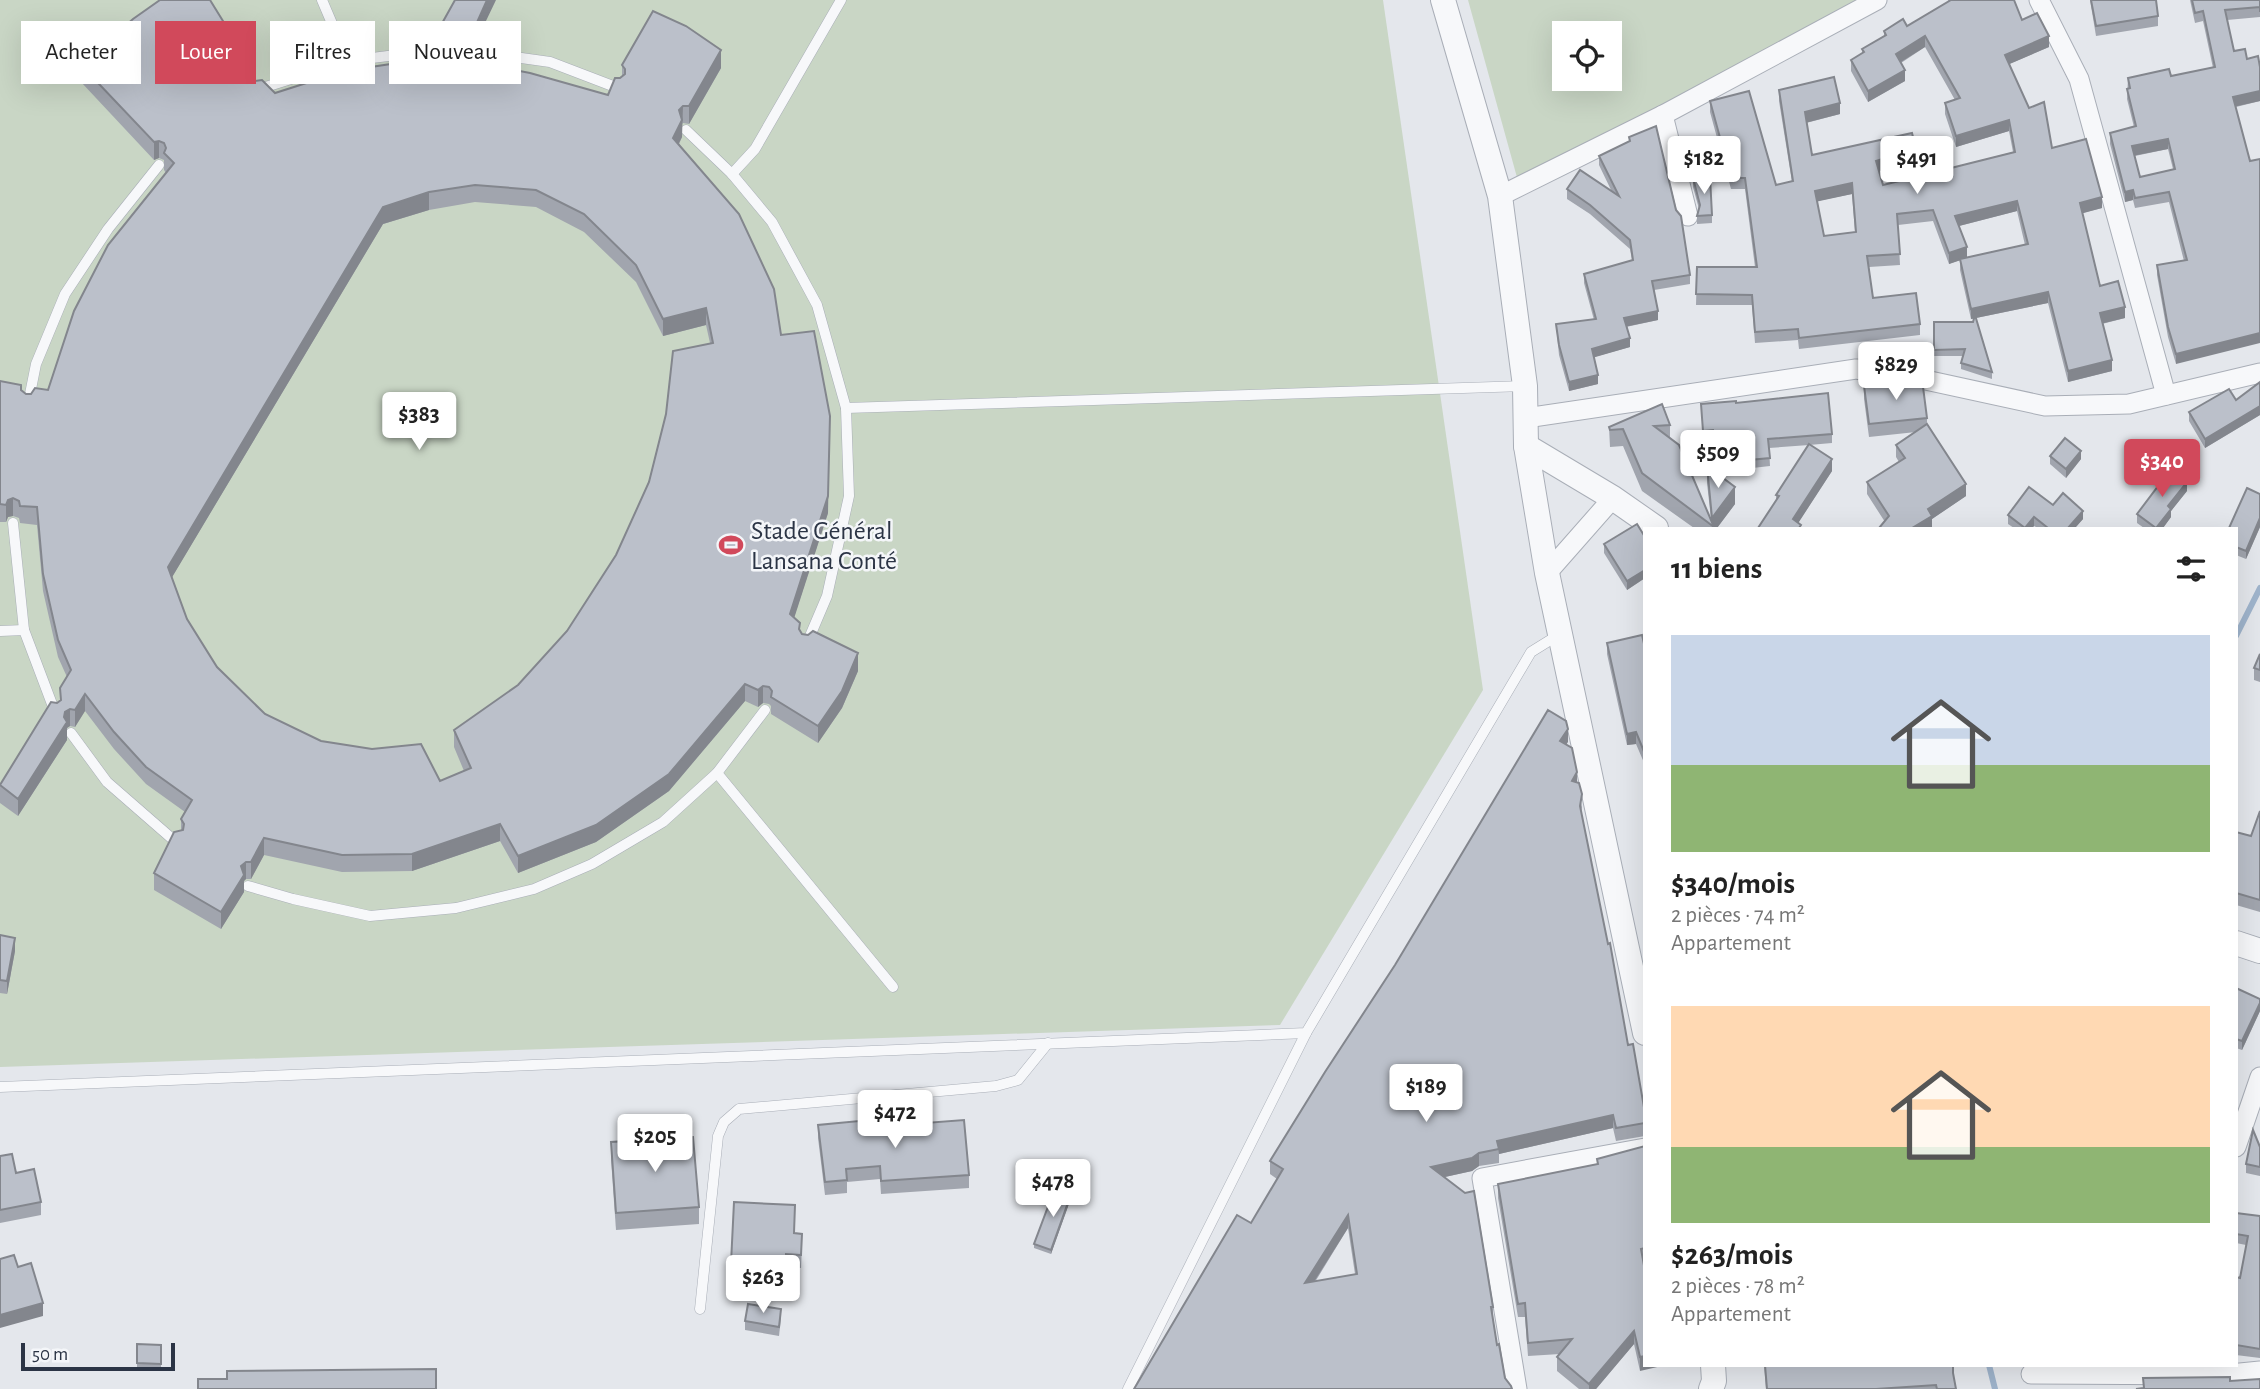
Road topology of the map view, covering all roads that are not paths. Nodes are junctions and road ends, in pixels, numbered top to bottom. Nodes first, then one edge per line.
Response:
1 (322, 0) edge
2 (841, 0) edge
3 (1443, 0) edge
4 (1877, 0) edge
5 (2039, 0) edge
6 (331, 21) edge
7 (521, 58) edge
8 (277, 84) edge
9 (618, 88) edge
10 (256, 91) edge
11 (1663, 115) junction
12 (686, 130) dead end
13 (159, 165) dead end
14 (732, 174) junction
15 (1500, 195) junction
16 (1688, 216) dead end
17 (2260, 373) edge
18 (1525, 386) junction
19 (2166, 395) junction
20 (28, 404) edge
21 (846, 408) junction
22 (1526, 418) junction
23 (1526, 446) junction
24 (1612, 498) junction
25 (13, 523) dead end
26 (1655, 527) edge
27 (1548, 573) junction
28 (24, 630) junction
29 (0, 631) edge
30 (1560, 634) junction
31 (806, 645) edge
32 (765, 710) dead end
33 (55, 713) edge
34 (71, 733) dead end
35 (717, 773) junction
36 (177, 843) edge
37 (248, 886) dead end
38 (2238, 944) edge
39 (2260, 951) edge
40 (892, 988) dead end
41 (1643, 1024) edge
42 (1306, 1033) junction
43 (1048, 1043) junction
44 (2260, 1077) edge
45 (0, 1087) edge
46 (2238, 1141) edge
47 (1643, 1148) edge
48 (700, 1309) dead end
49 (1713, 1367) edge
50 (2260, 1371) edge
51 (2031, 1374) dead end
52 (1128, 1389) edge
53 (1517, 1389) edge
54 (1711, 1389) edge

1 - 6 lane
2 - 14 lane
3 - 15 street
4 - 11 street
5 - 19 street
7 - 9 lane
8 - 10 lane
11 - 15 street
11 - 16 street
12 - 14 lane
13 - 20 lane
14 - 21 lane
15 - 18 street
17 - 19 street
18 - 21 lane
18 - 22 street
19 - 22 street
21 - 31 lane
22 - 23 street
23 - 24 street
23 - 27 street
24 - 26 street
24 - 27 street
25 - 28 lane
27 - 30 street
28 - 29 lane
28 - 33 lane
30 - 41 street
30 - 42 lane
32 - 35 lane
34 - 36 lane
35 - 37 lane
35 - 40 lane
38 - 39 street
42 - 43 lane
42 - 52 lane
43 - 45 lane
43 - 48 lane
44 - 46 street
47 - 53 street
49 - 54 street
50 - 51 street

